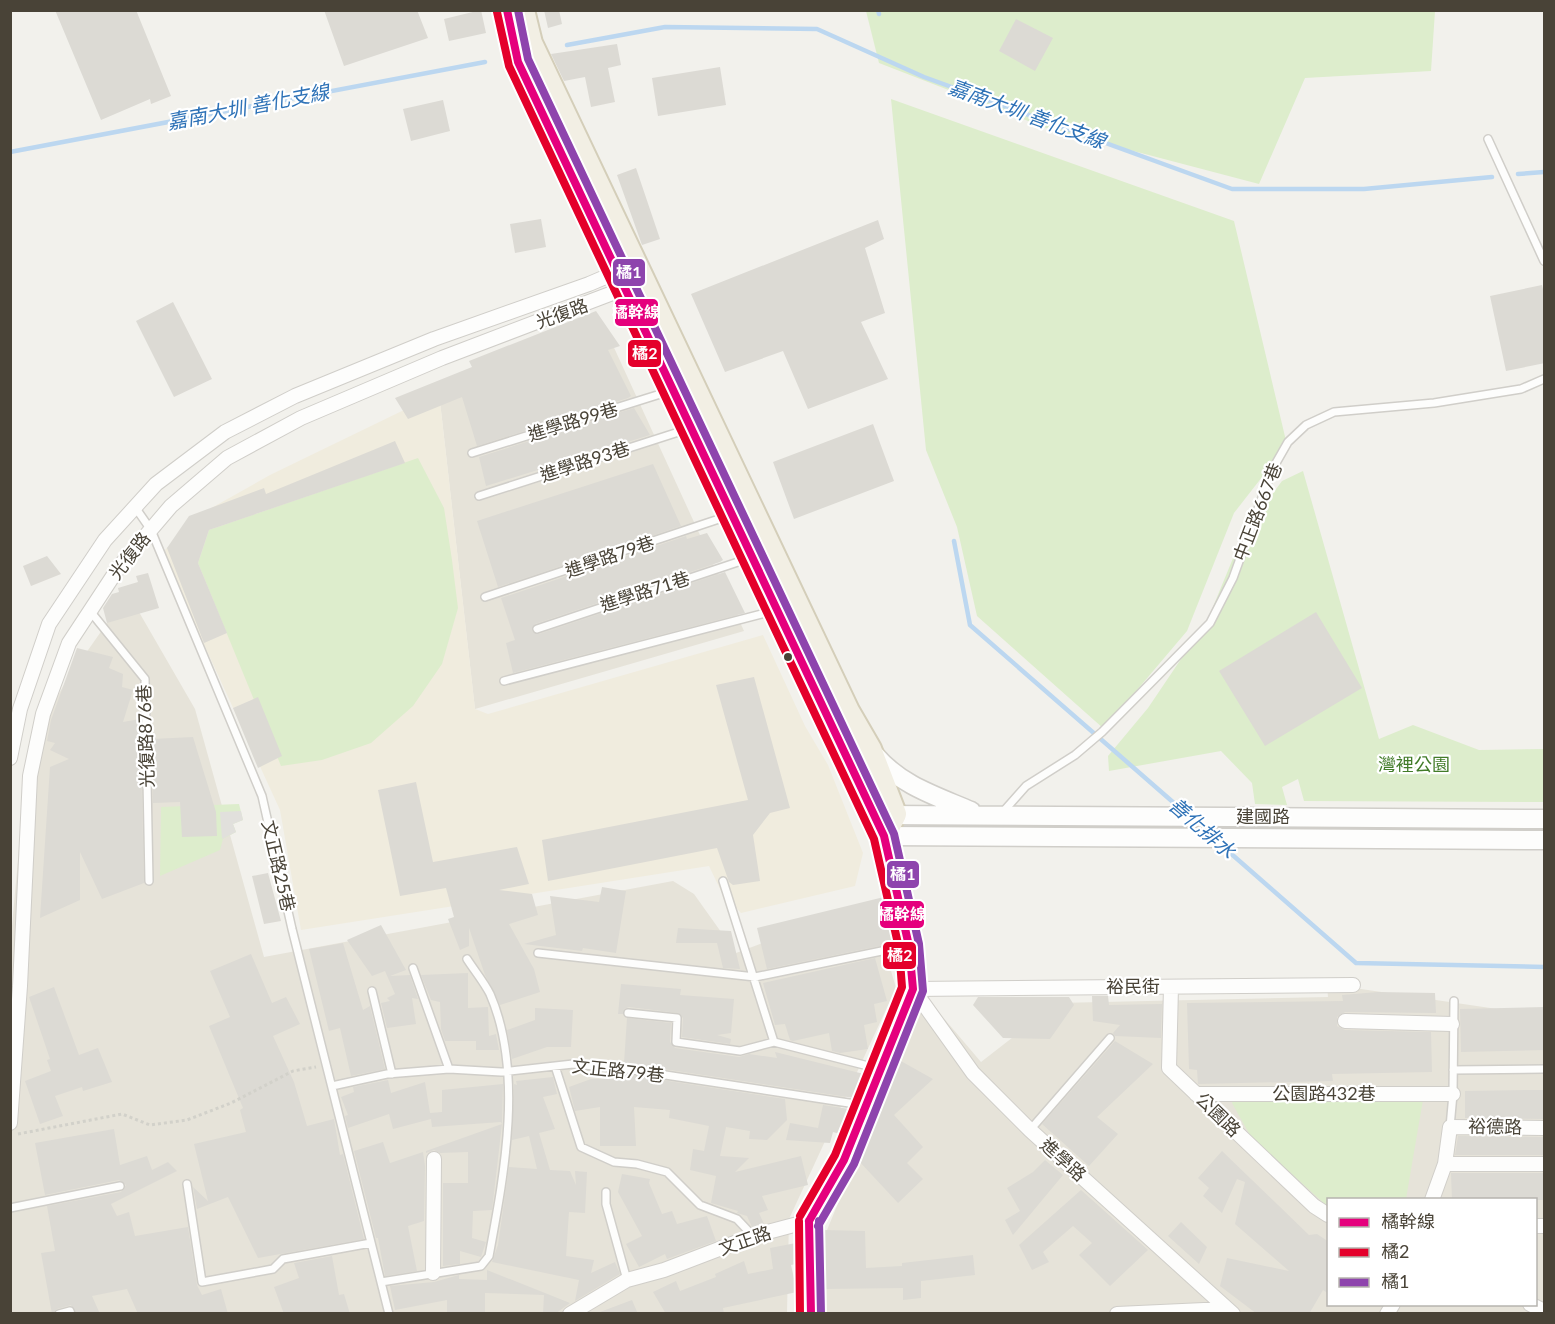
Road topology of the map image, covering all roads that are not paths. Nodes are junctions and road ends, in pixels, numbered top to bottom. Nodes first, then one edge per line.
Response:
1 (507, 10) edge
2 (524, 10) edge
3 (1488, 139) dead end
4 (1545, 261) edge
5 (630, 276) junction
6 (1545, 379) edge
7 (674, 390) junction
8 (691, 428) junction
9 (472, 453) dead end
10 (479, 496) dead end
11 (135, 507) junction
12 (734, 514) junction
13 (151, 530) junction
14 (754, 556) junction
15 (485, 597) dead end
16 (779, 610) junction
17 (90, 611) junction
18 (537, 629) dead end
19 (504, 681) dead end
20 (870, 749) junction
21 (10, 758) edge
22 (884, 814) junction
23 (990, 815) junction
24 (1545, 819) edge
25 (884, 836) junction
26 (1545, 840) edge
27 (149, 881) dead end
28 (723, 881) dead end
29 (909, 946) junction
30 (538, 953) dead end
31 (467, 959) dead end
32 (413, 968) dead end
33 (755, 977) junction
34 (15, 984) edge
35 (1353, 985) dead end
36 (1171, 987) junction
37 (913, 989) junction
38 (372, 991) dead end
39 (1454, 1001) dead end
40 (628, 1013) dead end
41 (1345, 1021) dead end
42 (1452, 1024) junction
43 (1110, 1038) dead end
44 (774, 1042) junction
45 (555, 1066) junction
46 (1545, 1068) edge
47 (449, 1069) junction
48 (882, 1069) junction
49 (1453, 1070) junction
50 (507, 1071) junction
51 (392, 1074) junction
52 (332, 1086) junction
53 (1196, 1094) junction
54 (1453, 1094) junction
55 (867, 1106) junction
56 (10, 1123) edge
57 (1450, 1127) junction
58 (1545, 1128) edge
59 (1030, 1130) junction
60 (434, 1160) dead end
61 (1445, 1164) junction
62 (1545, 1164) edge
63 (188, 1184) dead end
64 (120, 1186) dead end
65 (606, 1192) dead end
66 (1433, 1198) edge
67 (10, 1208) edge
68 (1327, 1214) edge
69 (809, 1221) junction
70 (753, 1236) junction
71 (372, 1243) junction
72 (433, 1273) junction
73 (627, 1280) junction
74 (381, 1282) junction
75 (1228, 1312) edge
76 (59, 1314) edge
77 (71, 1314) edge
78 (389, 1314) edge
79 (570, 1314) edge
80 (811, 1314) edge
81 (1116, 1314) edge

1 - 5 main road
2 - 5 main road
3 - 4 lane
5 - 7 main road
5 - 11 street, 光復路
5 - 13 street, 光復路
5 - 20 main road
6 - 23 lane, 中正路667巷
7 - 8 main road
7 - 9 lane, 進學路99巷
8 - 10 lane, 進學路93巷
8 - 12 main road
11 - 13 lane, 文正路25巷
11 - 21 street, 光復路
12 - 14 main road
12 - 15 lane, 進學路79巷
13 - 17 street, 光復路
13 - 52 lane, 文正路25巷
14 - 16 main road
14 - 18 lane, 進學路71巷
16 - 19 lane
16 - 22 main road
17 - 27 lane, 光復路876巷
17 - 34 street, 光復路
20 - 22 main road
20 - 23 street
22 - 23 street, 建國路
22 - 25 main road
23 - 24 street, 建國路
25 - 26 street, 建國路
25 - 29 main road
28 - 33 lane
29 - 33 lane
29 - 37 main road
30 - 33 lane
31 - 50 lane
32 - 47 lane
33 - 44 lane
34 - 56 street, 光復路
35 - 36 street, 裕民街
36 - 37 street, 裕民街
36 - 53 street, 公園路
37 - 48 main road
37 - 59 street, 進學路
38 - 51 lane
39 - 42 lane
40 - 44 lane
41 - 42 street
42 - 49 lane
43 - 59 lane
44 - 48 lane
45 - 50 lane, 文正路79巷
45 - 55 lane, 文正路79巷
45 - 70 lane
46 - 49 lane
47 - 50 lane, 文正路79巷
47 - 51 lane, 文正路79巷
48 - 55 main road
49 - 54 lane
50 - 72 lane
51 - 52 lane, 文正路79巷
52 - 71 lane, 文正路25巷
53 - 54 street, 公園路432巷
53 - 68 street, 公園路
54 - 57 lane
55 - 69 main road
57 - 58 street, 裕德路
57 - 61 street, 裕德路
59 - 75 street, 進學路
60 - 72 street
61 - 62 street
61 - 66 street, 裕德路
63 - 71 lane
64 - 67 lane
65 - 73 lane
69 - 70 street, 文正路
69 - 80 main road
70 - 73 street, 文正路
71 - 74 lane, 文正路25巷
72 - 74 lane
73 - 79 street, 文正路
74 - 78 lane, 文正路25巷
75 - 81 street
76 - 77 lane

